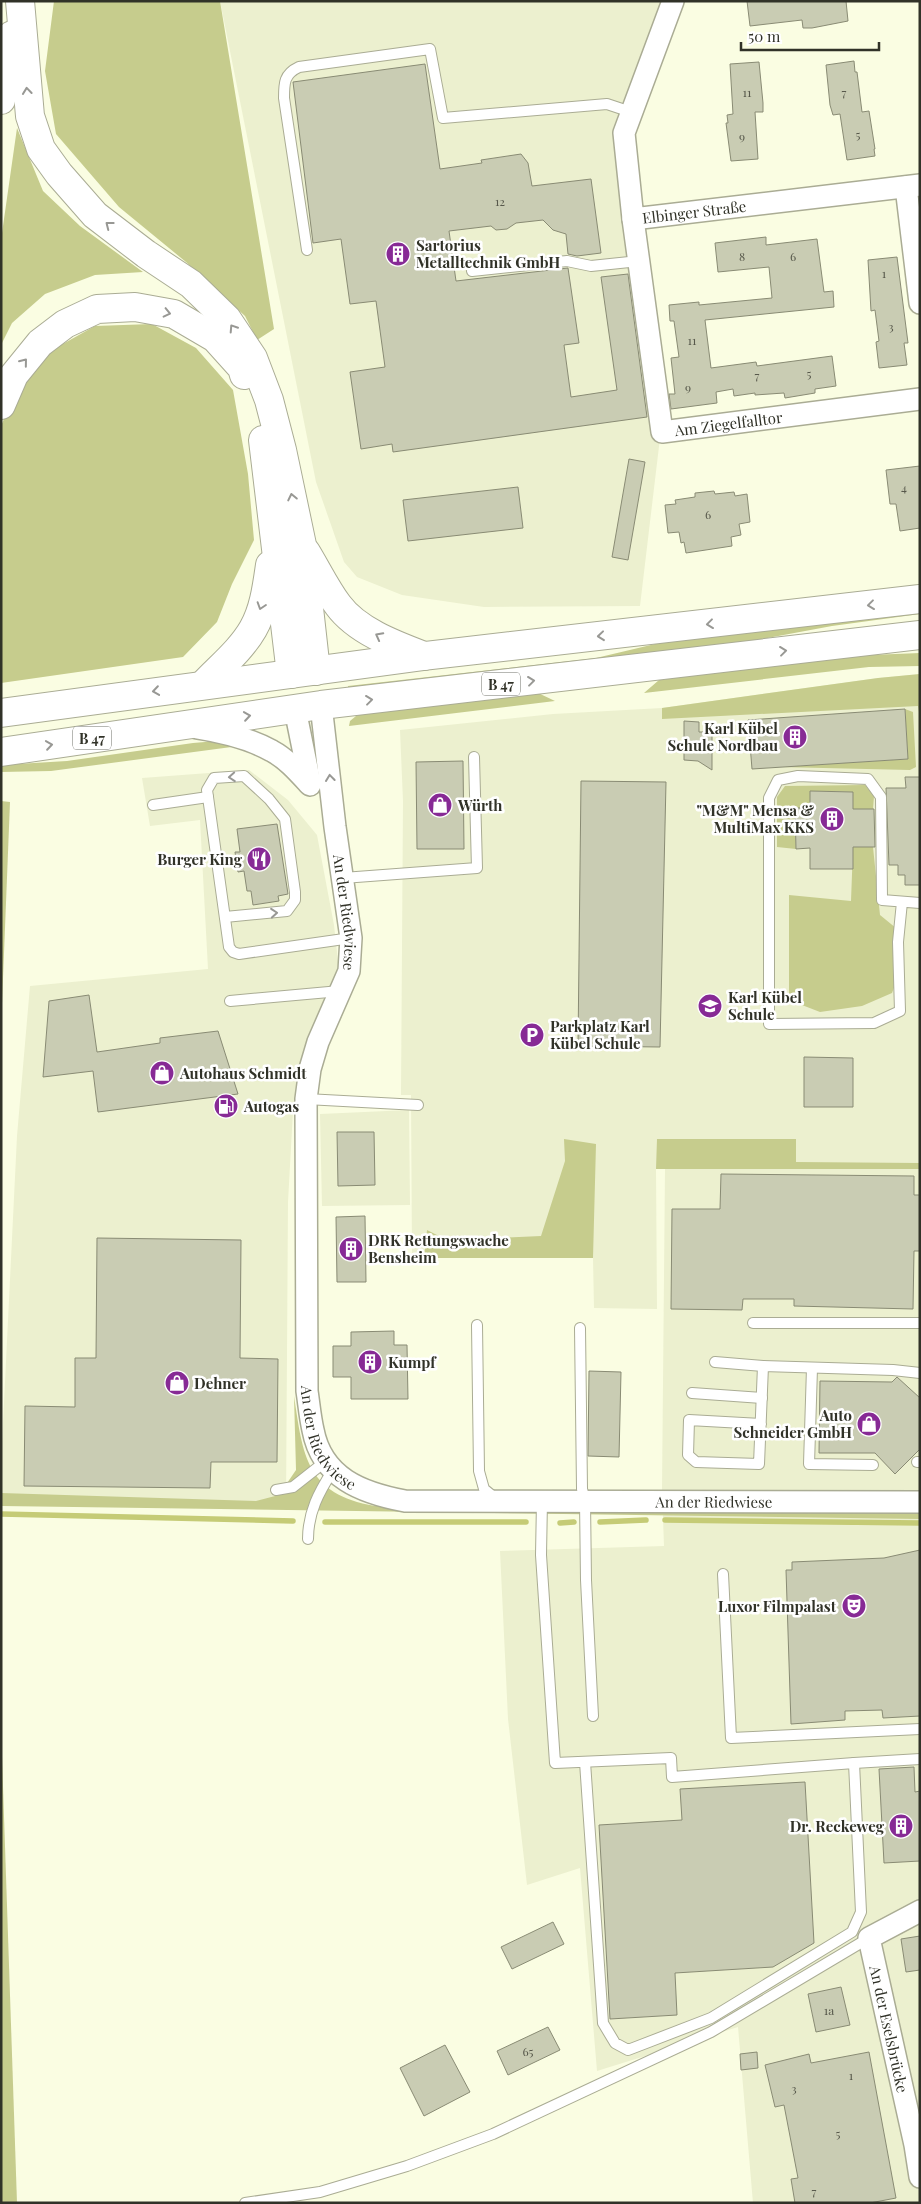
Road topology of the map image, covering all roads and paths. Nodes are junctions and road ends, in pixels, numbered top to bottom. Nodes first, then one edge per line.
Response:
1 (19, 1) edge
2 (673, 1) edge
3 (1, 100) edge
4 (631, 112) junction
5 (913, 186) edge
6 (634, 218) junction
7 (307, 250) dead end
8 (639, 260) junction
9 (472, 271) dead end
10 (920, 302) edge
11 (920, 399) edge
12 (1, 405) edge
13 (274, 542) junction
14 (302, 545) junction
15 (920, 599) edge
16 (920, 635) edge
17 (424, 656) junction
18 (304, 672) junction
19 (204, 684) junction
20 (308, 707) junction
21 (1, 713) edge
22 (182, 725) junction
23 (1, 752) edge
24 (474, 757) dead end
25 (310, 785) junction
26 (208, 798) junction
27 (152, 805) dead end
28 (335, 827) junction
29 (343, 878) junction
30 (902, 902) junction
31 (920, 903) edge
32 (225, 917) junction
33 (351, 938) junction
34 (340, 991) junction
35 (230, 1001) dead end
36 (306, 1099) junction
37 (418, 1105) dead end
38 (753, 1323) dead end
39 (920, 1323) edge
40 (477, 1325) dead end
41 (580, 1328) dead end
42 (715, 1362) dead end
43 (763, 1366) junction
44 (812, 1368) junction
45 (920, 1373) edge
46 (692, 1393) dead end
47 (762, 1398) junction
48 (761, 1424) junction
49 (873, 1464) dead end
50 (330, 1466) junction
51 (276, 1490) dead end
52 (497, 1501) junction
53 (542, 1501) junction
54 (585, 1501) junction
55 (920, 1502) edge
56 (308, 1539) dead end
57 (723, 1574) dead end
58 (593, 1716) dead end
59 (920, 1729) edge
60 (920, 1759) edge
61 (585, 1762) junction
62 (854, 1763) junction
63 (920, 1911) edge
64 (869, 1938) junction
65 (920, 2177) edge
66 (245, 2203) edge

1 - 3 main road
14 -> 1 main road
2 - 4 street, Elbinger Straße
4 - 6 street, Elbinger Straße
4 - 7 lane
5 - 6 street, Elbinger Straße
5 - 10 street
6 - 8 street, Am Ziegelfalltor
8 - 9 lane
8 - 11 street, Am Ziegelfalltor
12 -> 13 main road
13 - 18 main road
13 -> 19 main road
17 -> 14 main road
14 - 18 main road
15 -> 17 main road
20 -> 16 main road, B 47
17 - 18 main road
18 - 19 main road
18 - 20 main road
19 -> 21 main road
22 -> 20 main road, B 47
20 - 25 street, An der Riedwiese
28 -> 20 street, An der Riedwiese
23 -> 22 main road, B 47
22 - 25 street, An der Riedwiese
24 - 29 lane
25 - 28 street, An der Riedwiese
26 - 27 lane
26 - 32 lane
32 -> 26 lane
28 - 29 street, An der Riedwiese
29 - 33 street, An der Riedwiese
30 - 30 lane
30 - 31 lane
32 - 33 lane
33 - 34 street, An der Riedwiese
34 - 35 lane
34 - 36 street, An der Riedwiese
36 - 37 lane
36 - 50 street, An der Riedwiese
38 - 39 lane
40 - 52 lane
41 - 54 lane
42 - 43 lane
43 - 44 lane
43 - 47 lane
44 - 45 lane
44 - 49 lane
46 - 47 lane
47 - 48 lane
48 - 48 lane
50 - 51 lane
50 - 52 street, An der Riedwiese
50 - 56 lane
52 - 53 street, An der Riedwiese
53 - 54 street, An der Riedwiese
53 - 61 lane
54 - 55 street, An der Riedwiese
54 - 58 lane
57 - 59 lane
60 - 62 lane
61 - 62 lane
61 - 62 lane
63 - 64 street
64 - 65 street, An der Eselsbrücke
64 - 66 lane

